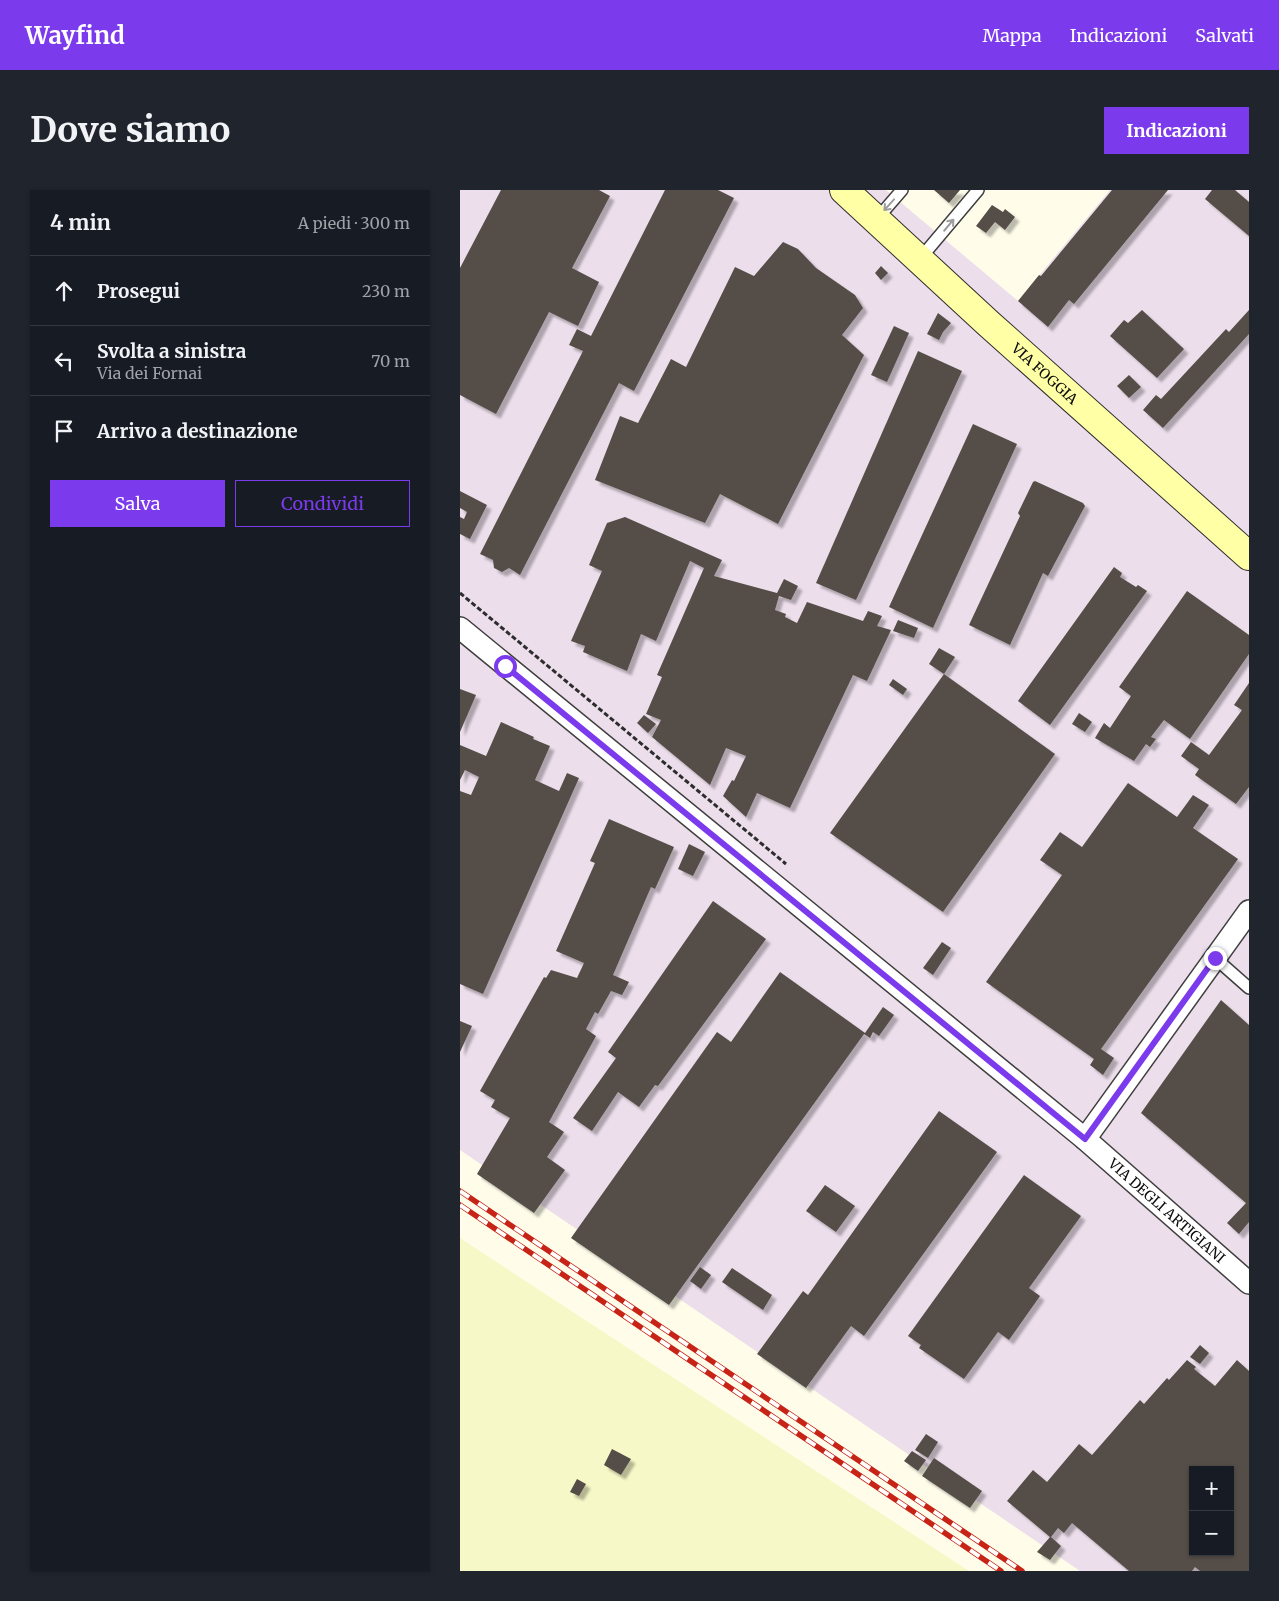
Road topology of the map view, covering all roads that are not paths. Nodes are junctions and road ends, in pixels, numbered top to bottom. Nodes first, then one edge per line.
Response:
1 (844, 190) edge
2 (902, 190) edge
3 (978, 190) edge
4 (876, 220) junction
5 (919, 260) junction
6 (1249, 556) edge
7 (460, 628) edge
8 (1249, 911) edge
9 (1215, 958) junction
10 (1249, 988) edge
11 (1085, 1139) junction
12 (1249, 1283) edge

1 - 4 main road, VIA FOGGIA
2 -> 4 lane
5 -> 3 lane
4 - 5 main road, VIA FOGGIA
5 - 6 main road, VIA FOGGIA
7 - 11 street, VIA DEGLI ARTIGIANI
8 - 9 street
9 - 10 lane
9 - 11 street
11 - 12 street, VIA DEGLI ARTIGIANI

